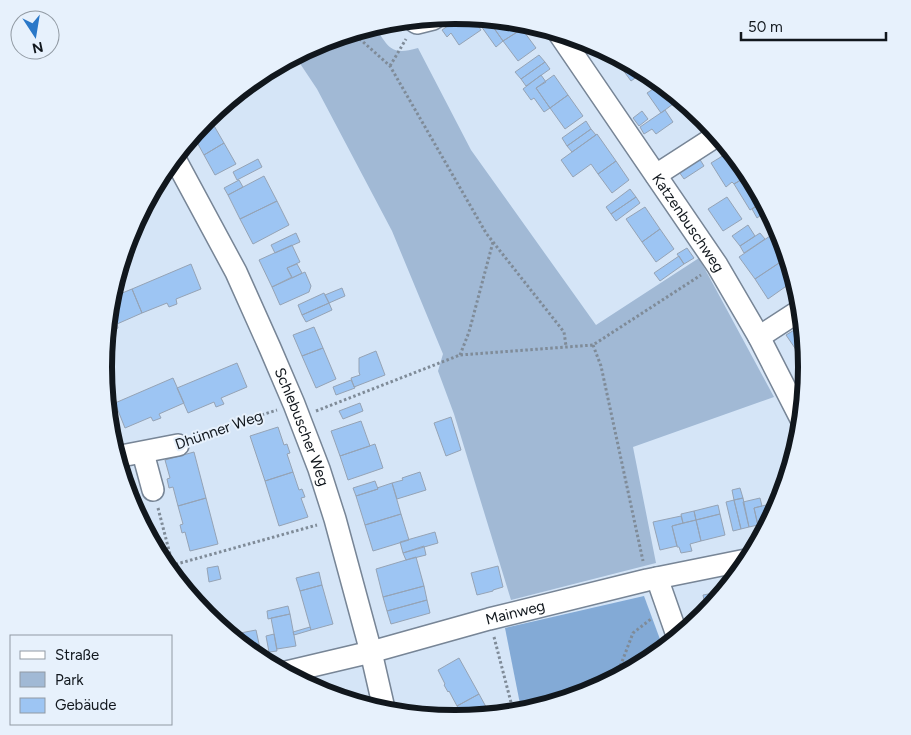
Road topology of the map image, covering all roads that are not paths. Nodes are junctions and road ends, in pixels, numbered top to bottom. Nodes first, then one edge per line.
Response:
1 (565, 42) edge
2 (712, 138) edge
3 (178, 165) edge
4 (656, 175) junction
5 (795, 314) edge
6 (759, 337) junction
7 (796, 411) edge
8 (178, 445) road end
9 (143, 453) junction
10 (123, 456) edge
11 (153, 490) road end
12 (739, 562) edge
13 (652, 579) junction
14 (676, 631) edge
15 (371, 652) junction
16 (293, 670) edge
17 (383, 704) edge

1 - 4 street, Katzenbuschweg
2 - 4 street
3 - 15 street, Schlebuscher Weg
4 - 6 street, Katzenbuschweg
5 - 6 street
6 - 7 street, Katzenbuschweg
8 - 9 street, Dhünner Weg
9 - 10 street, Dhünner Weg
9 - 11 street
12 - 13 street, Mainweg
13 - 14 street
13 - 15 street, Mainweg
15 - 16 street, Mainweg
15 - 17 street, Schlebuscher Weg

